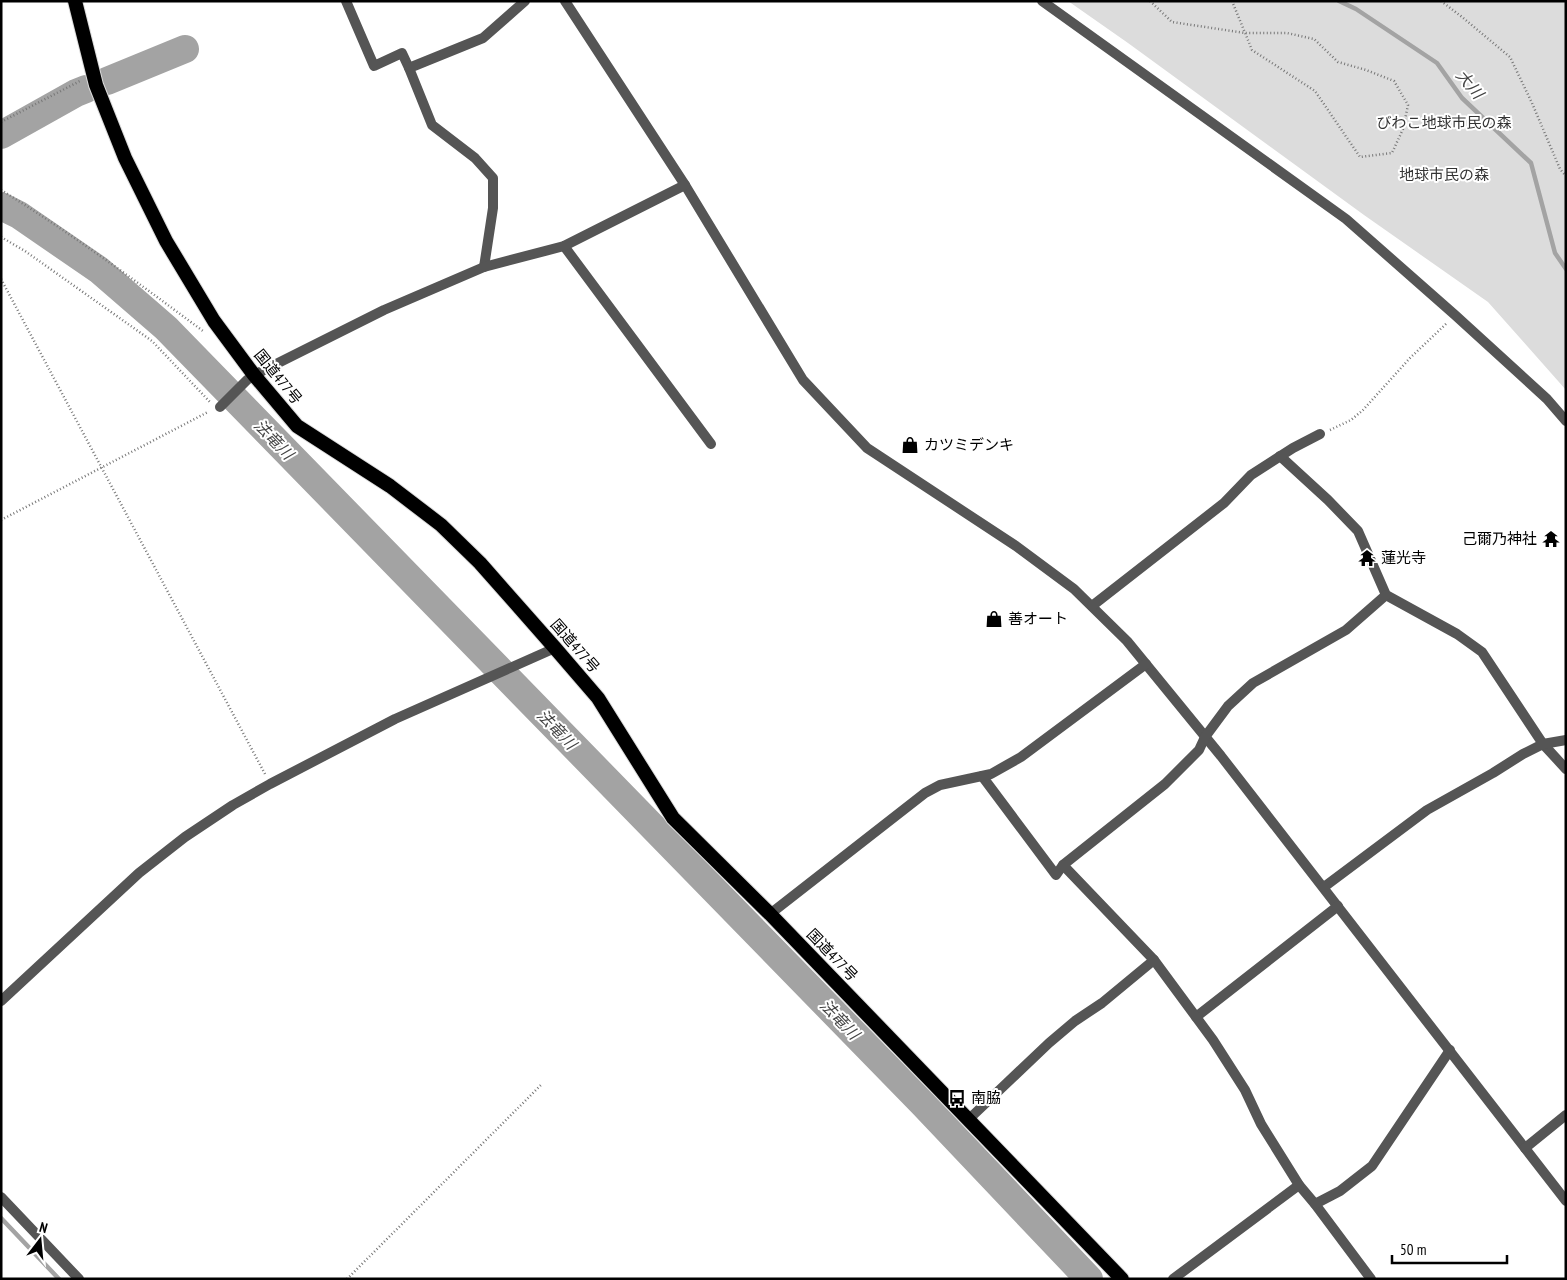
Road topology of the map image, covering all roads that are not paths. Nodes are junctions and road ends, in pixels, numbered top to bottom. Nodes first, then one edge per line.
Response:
1 (75, 1) edge
2 (346, 1) edge
3 (525, 1) edge
4 (565, 1) edge
5 (1042, 1) edge
6 (409, 68) junction
7 (685, 185) junction
8 (564, 246) junction
9 (484, 268) junction
10 (251, 378) junction
11 (218, 407) road end
12 (1566, 421) edge
13 (1320, 434) road end
14 (711, 444) dead end
15 (1280, 456) junction
16 (1386, 595) junction
17 (1092, 606) junction
18 (555, 648) junction
19 (1146, 664) junction
20 (1205, 736) junction
21 (1566, 740) edge
22 (1543, 744) junction
23 (1566, 769) edge
24 (982, 776) junction
25 (1063, 865) junction
26 (1324, 887) junction
27 (1338, 906) junction
28 (770, 914) junction
29 (1154, 960) junction
30 (1, 1001) edge
31 (1196, 1016) junction
32 (1450, 1050) junction
33 (1566, 1115) edge
34 (968, 1120) junction
35 (1525, 1148) junction
36 (1299, 1185) junction
37 (1, 1196) edge
38 (1566, 1201) edge
39 (1315, 1204) junction
40 (79, 1279) edge
41 (1122, 1279) edge
42 (1172, 1279) edge
43 (1371, 1279) edge

1 - 10 highway, 国道477号
2 - 6 street
3 - 6 street
4 - 7 street
5 - 12 street
6 - 9 street
7 - 8 street
7 - 17 street
8 - 9 street
8 - 14 street
9 - 10 street
10 - 11 street
10 - 18 highway, 国道477号
13 - 15 street
15 - 16 street
15 - 17 street
16 - 20 street
16 - 22 street
17 - 19 street
18 - 28 highway, 国道477号
18 - 30 street
19 - 20 street
19 - 24 street
20 - 25 street
20 - 26 street
21 - 22 street
22 - 23 street
22 - 26 street
24 - 25 street
24 - 28 street
25 - 29 street
26 - 27 street
27 - 31 street
27 - 32 street
28 - 34 highway, 国道477号
29 - 31 street
29 - 34 street
31 - 36 street
32 - 35 street
32 - 39 street
33 - 35 street
34 - 41 highway, 国道477号
35 - 38 street
36 - 39 street
36 - 42 street
37 - 40 street
39 - 43 street

